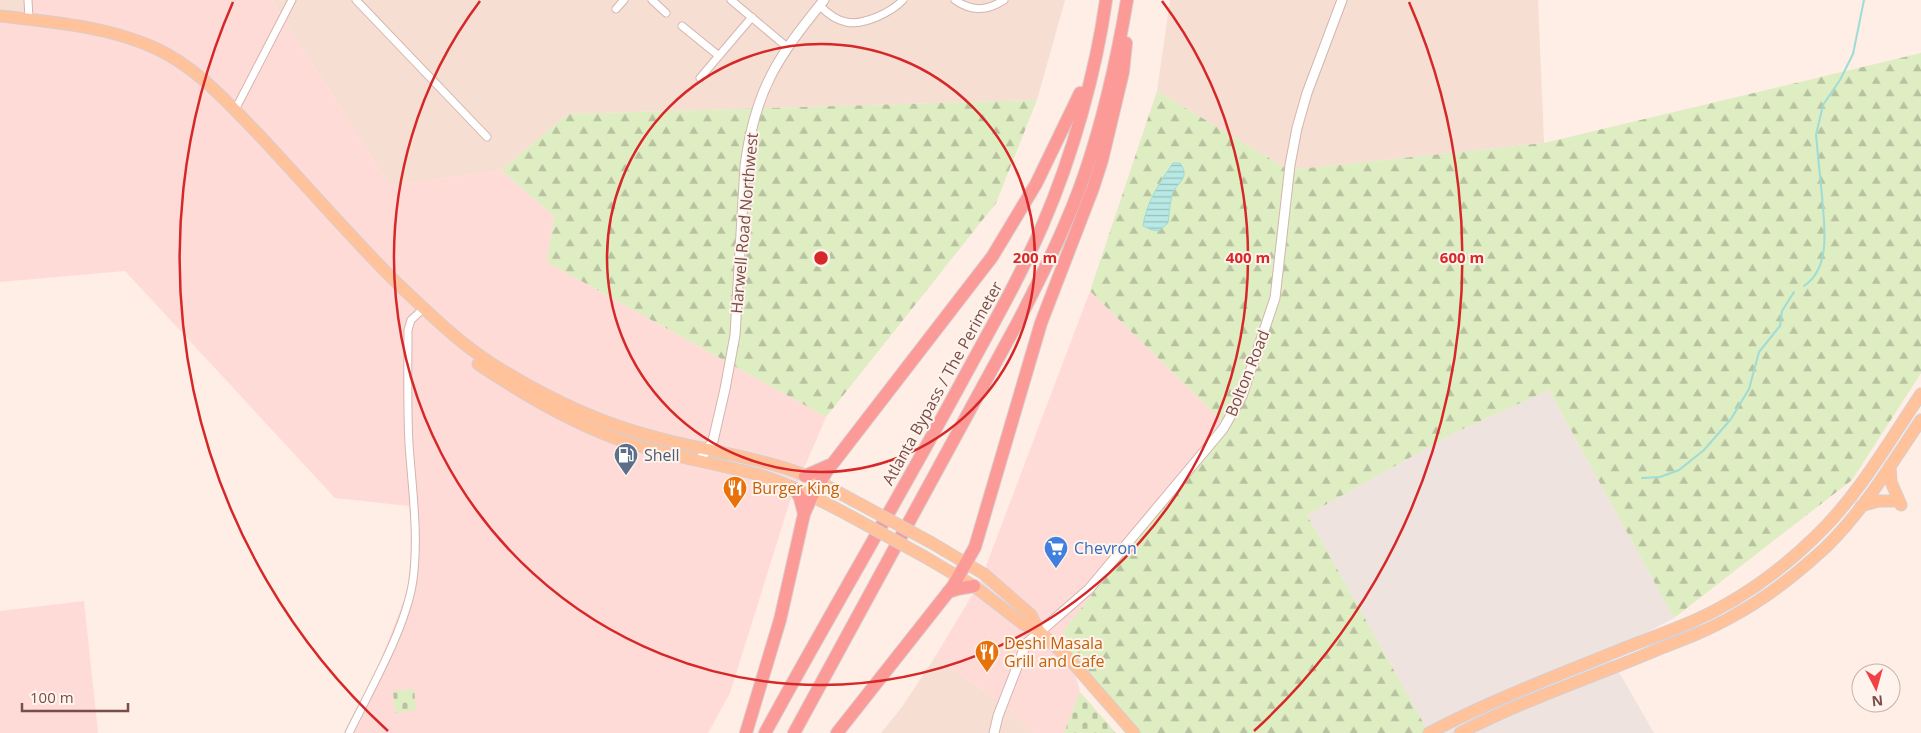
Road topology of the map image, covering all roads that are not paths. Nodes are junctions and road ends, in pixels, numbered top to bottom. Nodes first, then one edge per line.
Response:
1 (28, 0) edge
2 (292, 0) edge
3 (356, 0) edge
4 (624, 0) edge
5 (652, 0) edge
6 (731, 0) edge
7 (903, 0) edge
8 (955, 0) edge
9 (1004, 0) edge
10 (1106, 0) edge
11 (1128, 0) edge
12 (1342, 0) edge
13 (822, 3) edge
14 (616, 9) dead end
15 (666, 12) dead end
16 (0, 16) edge
17 (752, 17) junction
18 (29, 19) junction
19 (682, 26) dead end
20 (787, 47) junction
21 (718, 56) junction
22 (1093, 66) junction
23 (700, 78) dead end
24 (235, 110) junction
25 (487, 137) dead end
26 (420, 311) junction
27 (1921, 394) edge
28 (1921, 420) edge
29 (708, 450) junction
30 (700, 461) junction
31 (833, 464) junction
32 (1890, 466) junction
33 (805, 476) junction
34 (820, 482) junction
35 (795, 488) junction
36 (812, 496) junction
37 (1861, 506) junction
38 (804, 514) junction
39 (967, 563) junction
40 (960, 576) junction
41 (974, 586) junction
42 (948, 592) junction
43 (1040, 631) junction
44 (349, 733) edge
45 (746, 733) edge
46 (765, 733) edge
47 (794, 733) edge
48 (836, 733) edge
49 (994, 733) edge
50 (1134, 733) edge
51 (1429, 733) edge
52 (1460, 733) edge

1 - 18 street
2 - 24 street
3 - 25 street
4 - 14 street
5 - 15 street
6 - 17 street
7 - 13 street
8 - 9 street
10 - 22 highway, Atlanta Bypass / The Perimeter
11 - 39 highway
11 - 47 highway
12 - 43 street, Bolton Road
13 - 20 street, Harwell Road Northwest
16 - 18 main road
17 - 20 street
17 - 21 street
18 - 24 main road
19 - 21 street
20 - 29 street, Harwell Road Northwest
21 - 23 street
22 - 31 highway
22 - 46 highway, Atlanta Bypass / The Perimeter
24 - 26 main road
26 - 29 main road
26 - 30 main road
26 - 44 street
27 - 51 main road
28 - 32 main road
29 - 30 street, Harwell Road Northwest
29 - 33 main road
30 - 35 main road
31 - 33 highway
31 - 34 highway
32 - 37 main road
32 - 37 main road
33 - 34 main road
34 - 36 highway
34 - 39 main road, bridge
35 - 36 main road
35 - 38 highway
36 - 38 highway
36 - 40 main road, bridge
37 - 52 main road
38 - 45 highway
39 - 40 highway
39 - 43 main road
40 - 41 main road
40 - 42 highway
41 - 42 highway
41 - 43 main road
42 - 48 highway
43 - 49 street, Bolton Road
43 - 50 main road

